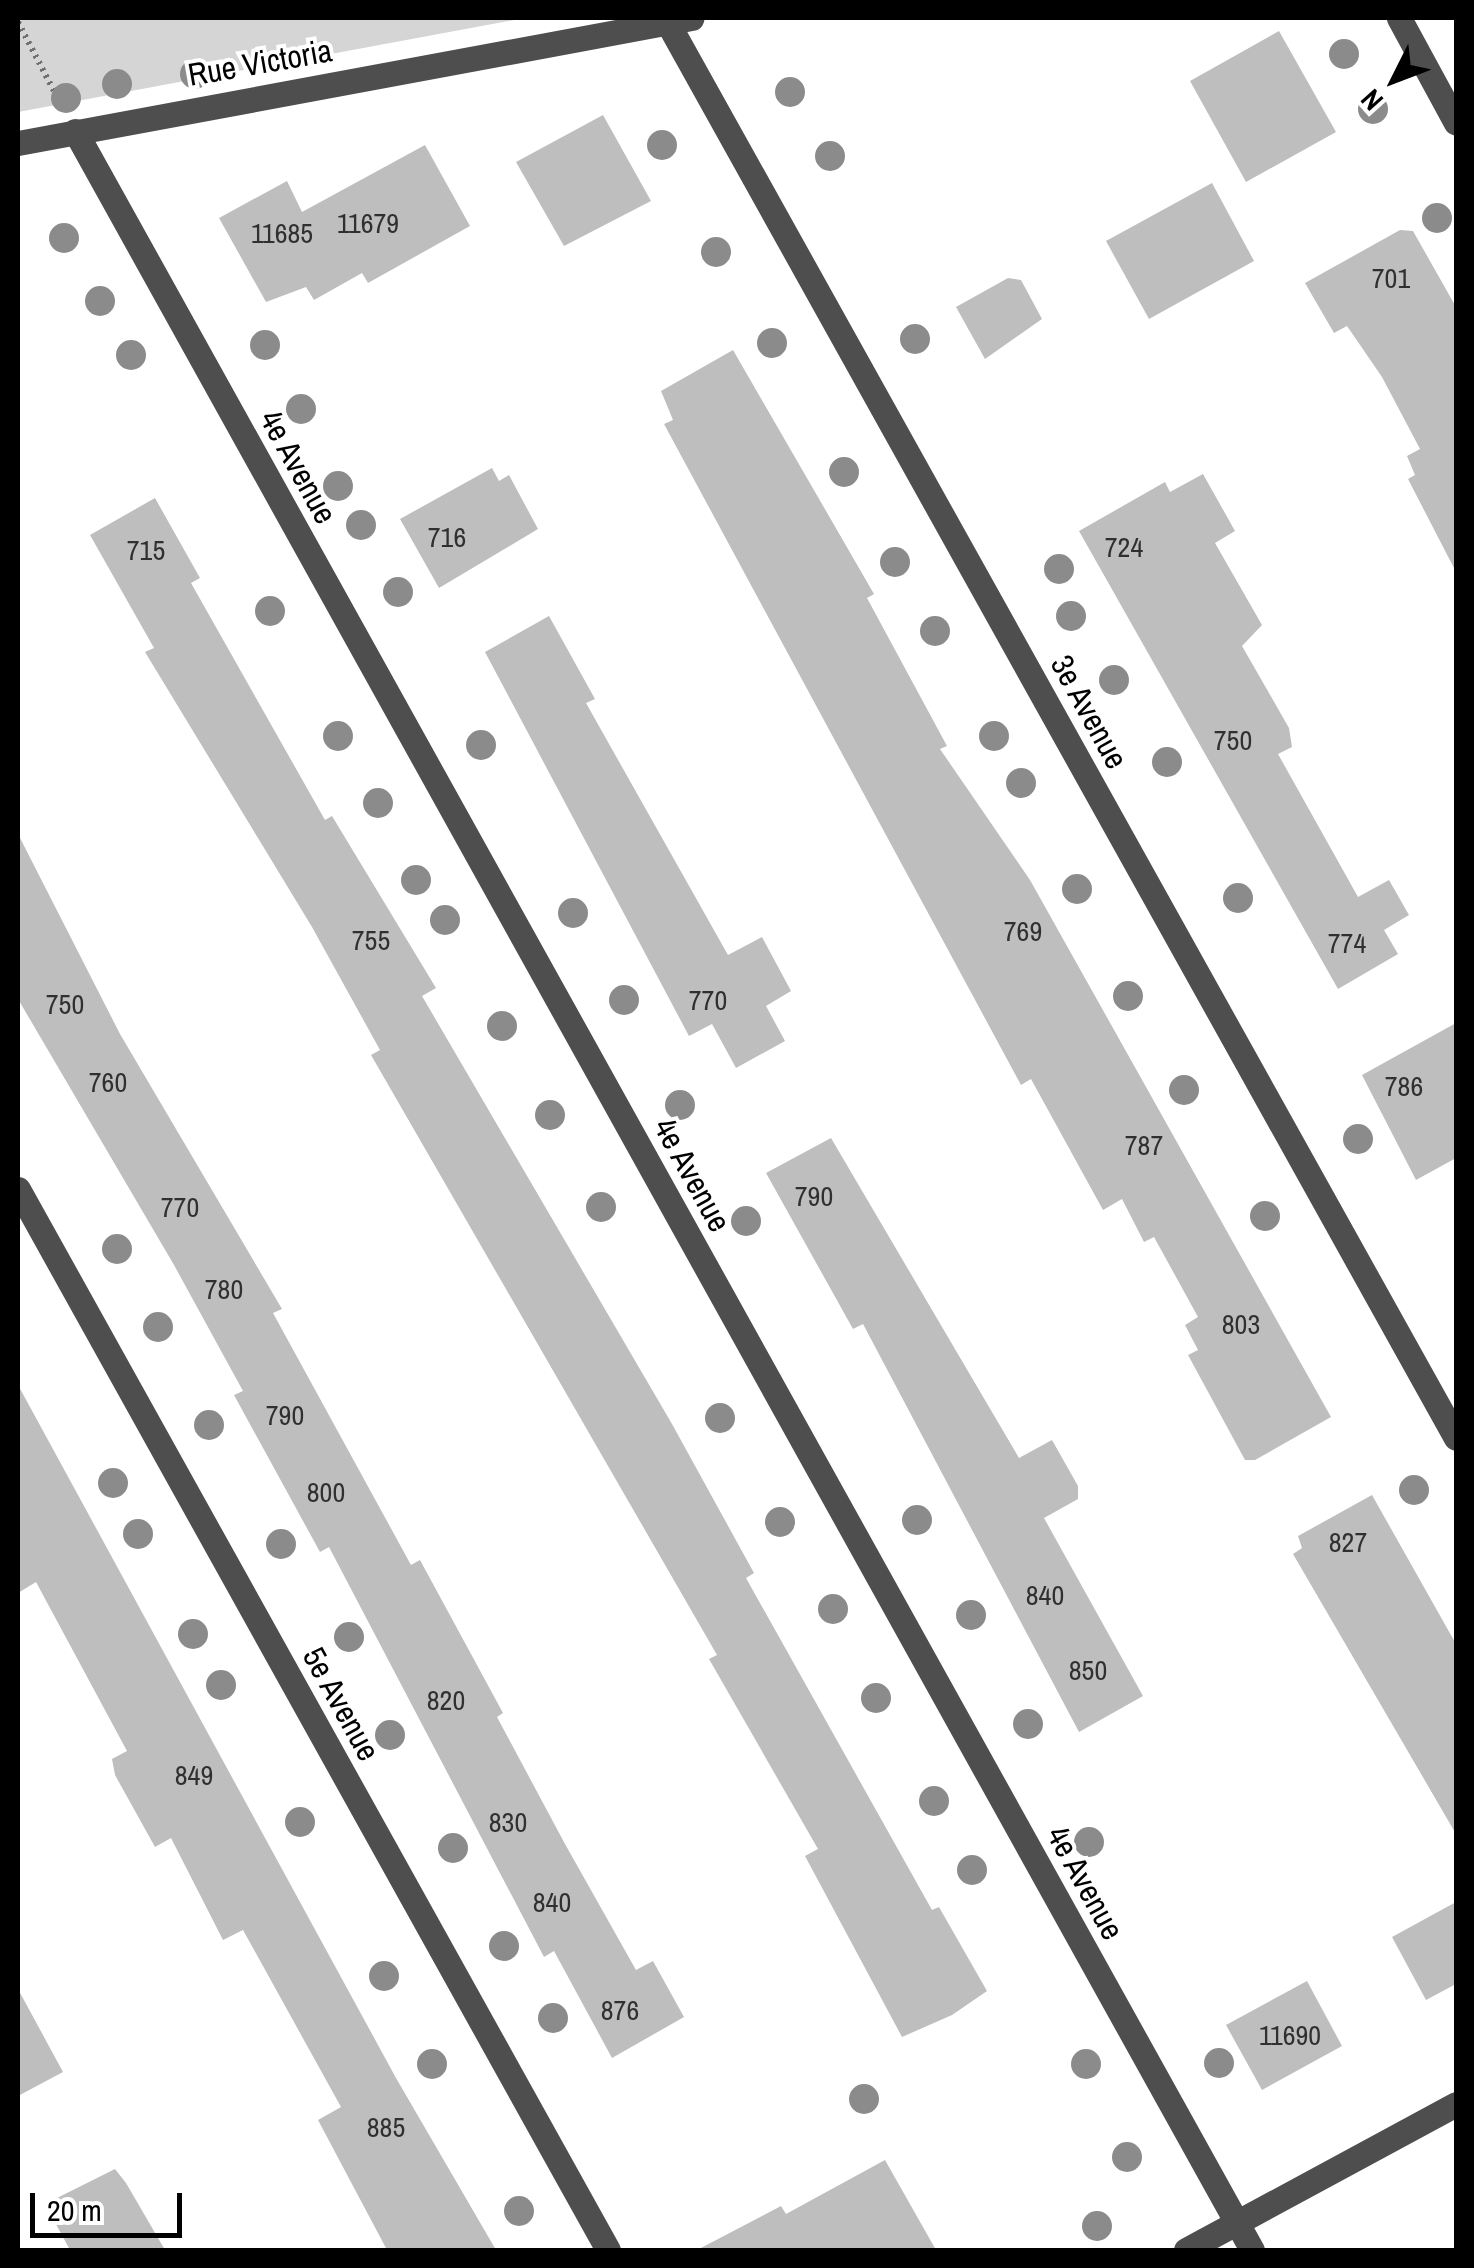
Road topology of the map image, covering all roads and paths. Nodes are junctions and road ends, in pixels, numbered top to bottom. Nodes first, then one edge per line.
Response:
1 (1398, 18) edge
2 (674, 19) edge
3 (18, 22) edge
4 (1456, 123) edge
5 (74, 131) junction
6 (18, 144) edge
7 (18, 1190) edge
8 (1456, 1438) edge
9 (1456, 2104) edge
10 (1236, 2223) junction
11 (608, 2250) edge
12 (1186, 2250) edge
13 (1252, 2250) edge

1 - 4 street
2 - 5 street, Rue Victoria
2 - 8 street, 3e Avenue
3 - 5 path
5 - 6 street, Rue Victoria
5 - 10 street, 4e Avenue
7 - 11 street, 5e Avenue
9 - 10 street
10 - 12 street
10 - 13 street, 4e Avenue

